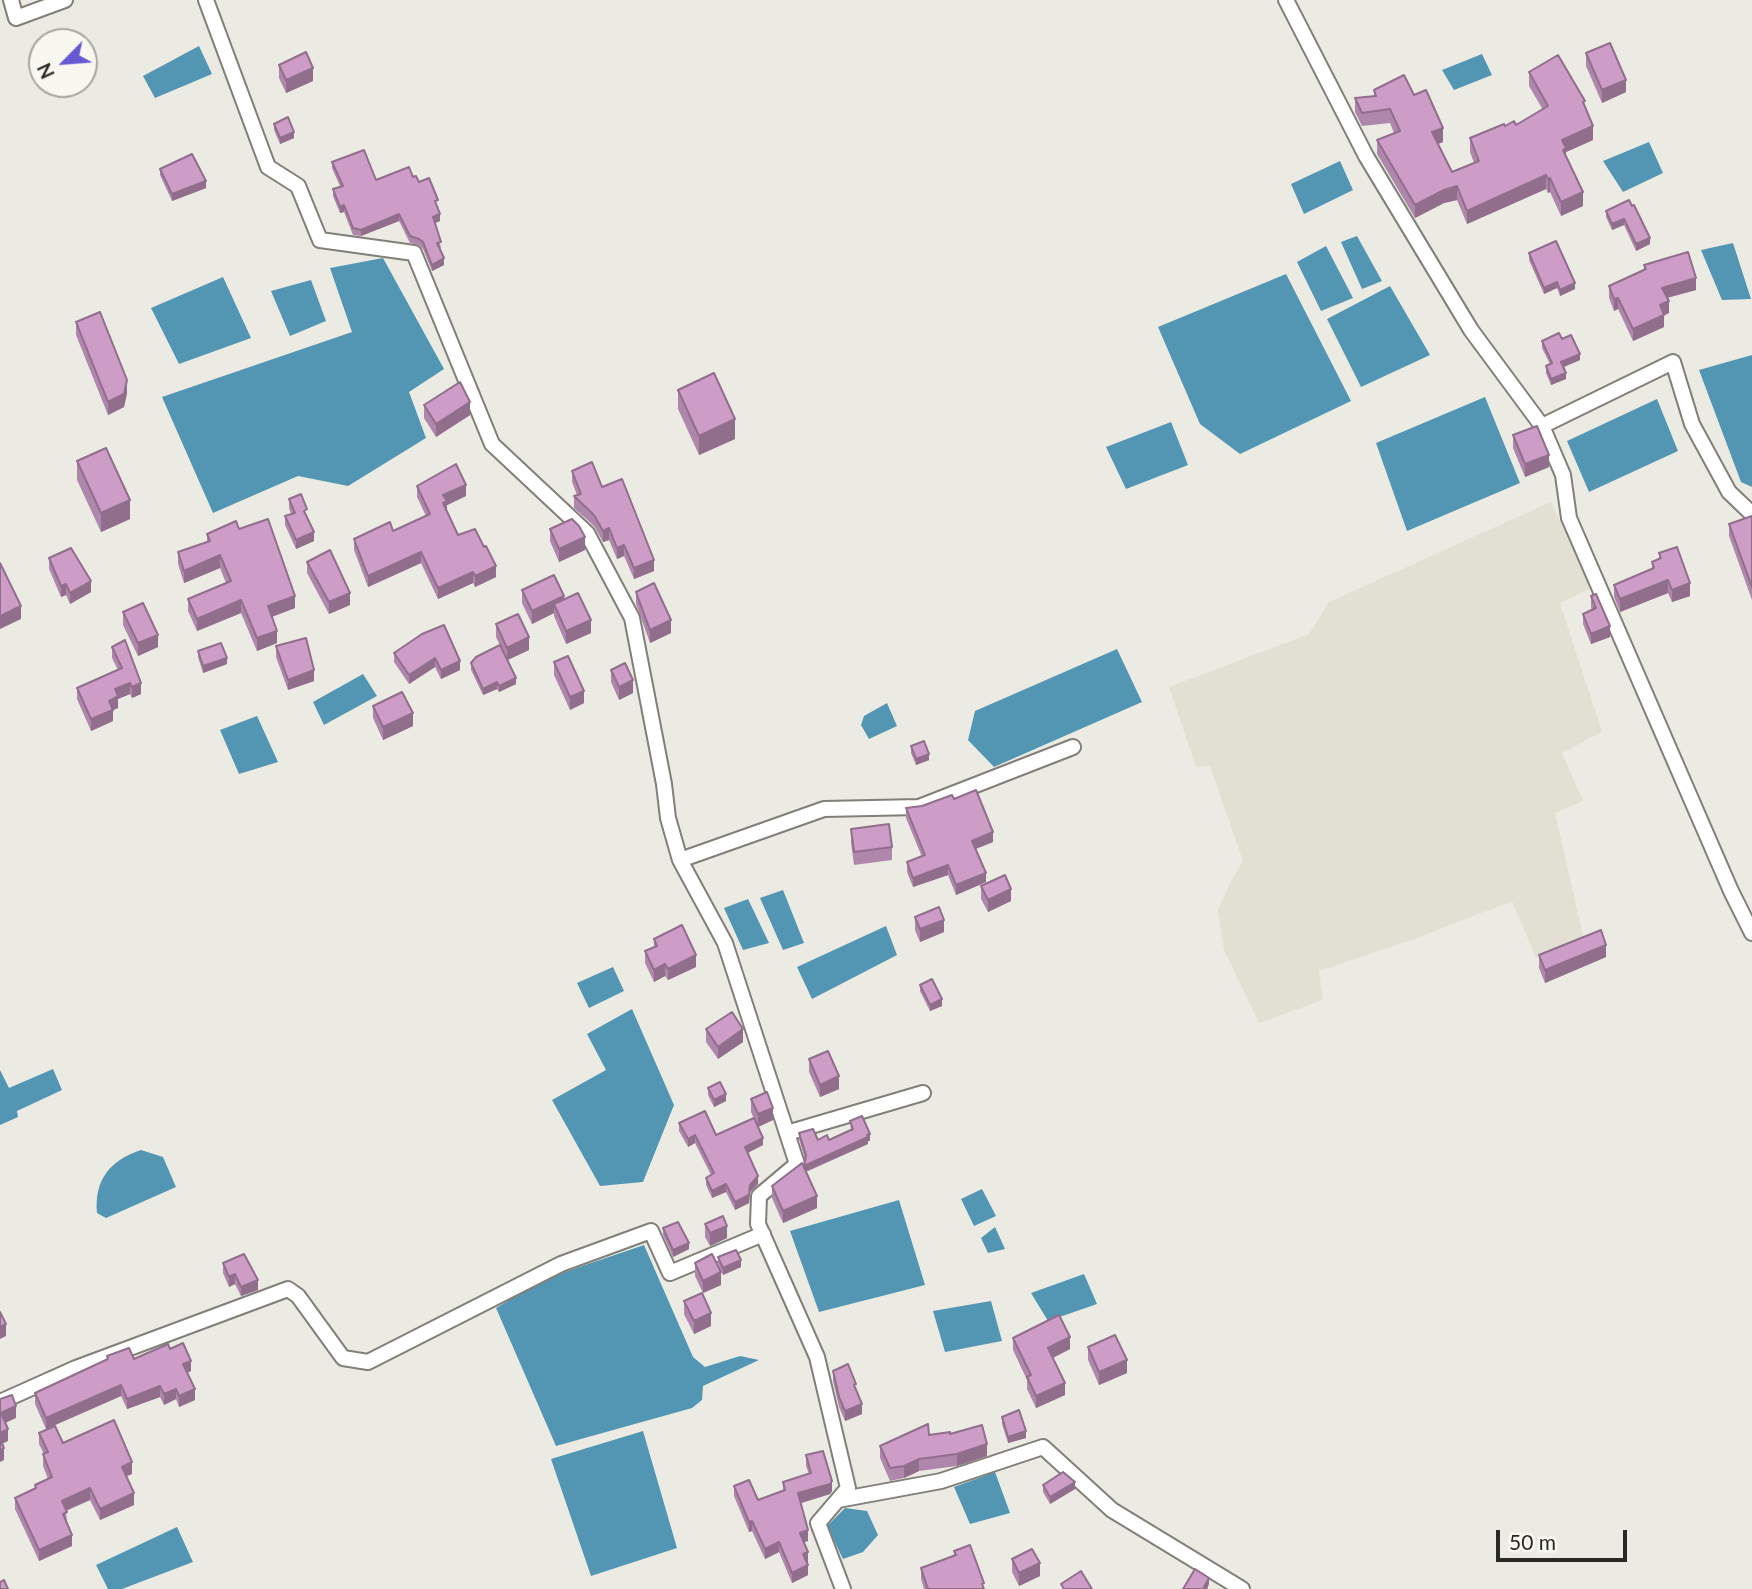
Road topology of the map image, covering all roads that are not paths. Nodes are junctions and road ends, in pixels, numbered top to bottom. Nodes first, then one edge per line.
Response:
1 (11, 0) edge
2 (65, 0) edge
3 (206, 0) edge
4 (1286, 0) edge
5 (1542, 426) junction
6 (1752, 514) edge
7 (1073, 747) dead end
8 (680, 860) junction
9 (1752, 933) edge
10 (923, 1093) dead end
11 (788, 1133) junction
12 (763, 1234) junction
13 (0, 1402) edge
14 (838, 1500) junction
15 (843, 1589) edge
16 (1242, 1589) edge

1 - 2 street
3 - 8 street
4 - 5 street
5 - 6 street
5 - 9 street
7 - 8 street
8 - 11 street
10 - 11 street
11 - 12 street
12 - 13 street
12 - 14 street
14 - 15 street
14 - 16 street

